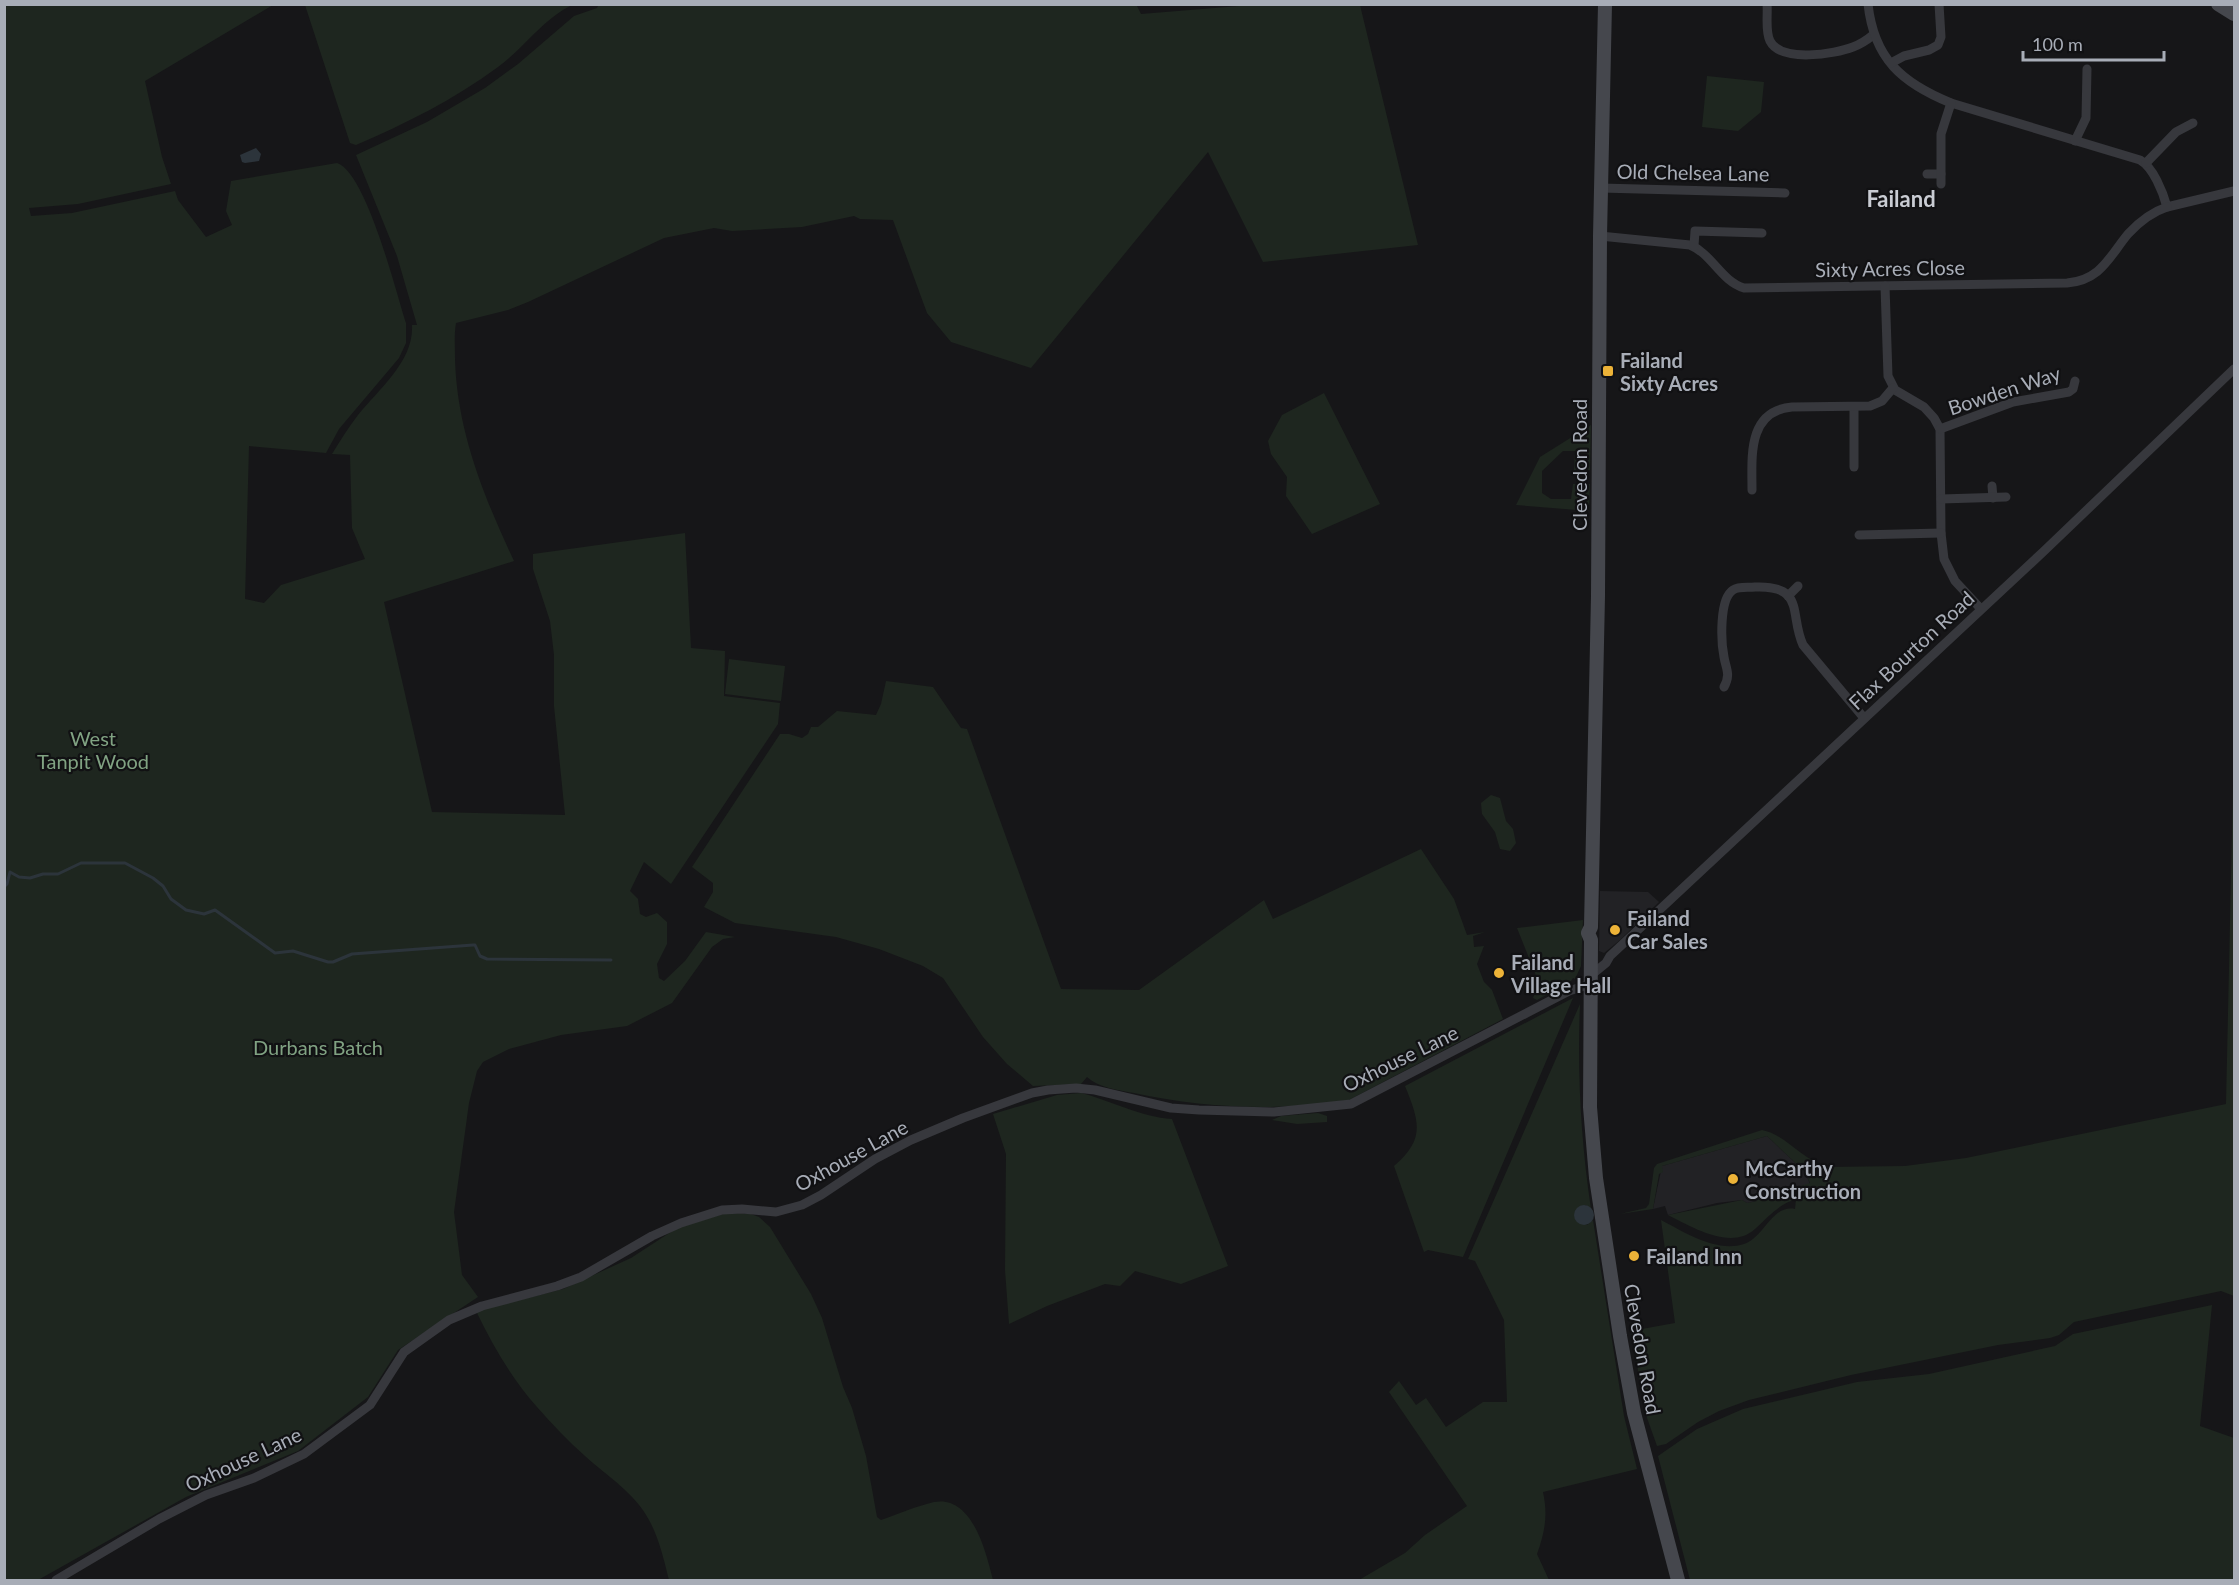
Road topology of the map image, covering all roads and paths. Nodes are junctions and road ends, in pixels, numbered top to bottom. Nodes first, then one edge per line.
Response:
1 (1605, 4) edge
2 (1767, 4) edge
3 (1868, 4) edge
4 (2218, 4) edge
5 (1943, 8) edge
6 (2235, 14) edge
7 (1873, 35) junction
8 (1891, 63) junction
9 (2083, 75) dead end
10 (1950, 103) junction
11 (2193, 123) dead end
12 (2075, 141) junction
13 (2145, 163) junction
14 (1927, 174) dead end
15 (1941, 174) junction
16 (1941, 184) dead end
17 (1601, 188) junction
18 (2235, 191) edge
19 (1785, 193) dead end
20 (2167, 207) junction
21 (1762, 233) dead end
22 (1600, 236) junction
23 (1694, 246) junction
24 (1885, 286) junction
25 (2235, 369) edge
26 (2075, 381) dead end
27 (1893, 388) junction
28 (1854, 408) junction
29 (1940, 429) junction
30 (1843, 458) dead end
31 (1749, 485) dead end
32 (1992, 486) dead end
33 (2006, 497) dead end
34 (1993, 498) junction
35 (1941, 500) junction
36 (1941, 533) junction
37 (1859, 535) dead end
38 (1798, 585) dead end
39 (1788, 596) junction
40 (1981, 609) junction
41 (1724, 687) dead end
42 (1864, 718) junction
43 (1590, 975) junction
44 (56, 1581) edge
45 (1678, 1581) edge

1 - 17 main road, Clevedon Road
2 - 7 street
3 - 7 street
4 - 6 main road
5 - 8 street
7 - 8 street
8 - 10 street
9 - 12 street
10 - 12 street
10 - 15 street
11 - 13 street
12 - 13 street
13 - 20 street
14 - 15 street
15 - 16 street
17 - 19 street, Old Chelsea Lane
17 - 22 main road, Clevedon Road
18 - 20 street, Sixty Acres Close
20 - 24 street, Sixty Acres Close
21 - 23 street
22 - 23 street
22 - 43 main road, Clevedon Road
23 - 24 street, Sixty Acres Close
24 - 27 street
25 - 40 street, Flax Bourton Road
26 - 29 street, Bowden Way
27 - 28 street
27 - 29 street
28 - 30 street
28 - 31 street
29 - 35 street
32 - 34 street
33 - 34 street
34 - 35 street
35 - 36 street
36 - 37 street
36 - 40 street
38 - 39 street
39 - 41 street
39 - 42 street
40 - 42 street, Flax Bourton Road
42 - 43 street, Flax Bourton Road
43 - 44 street, Oxhouse Lane
43 - 45 main road, Clevedon Road

